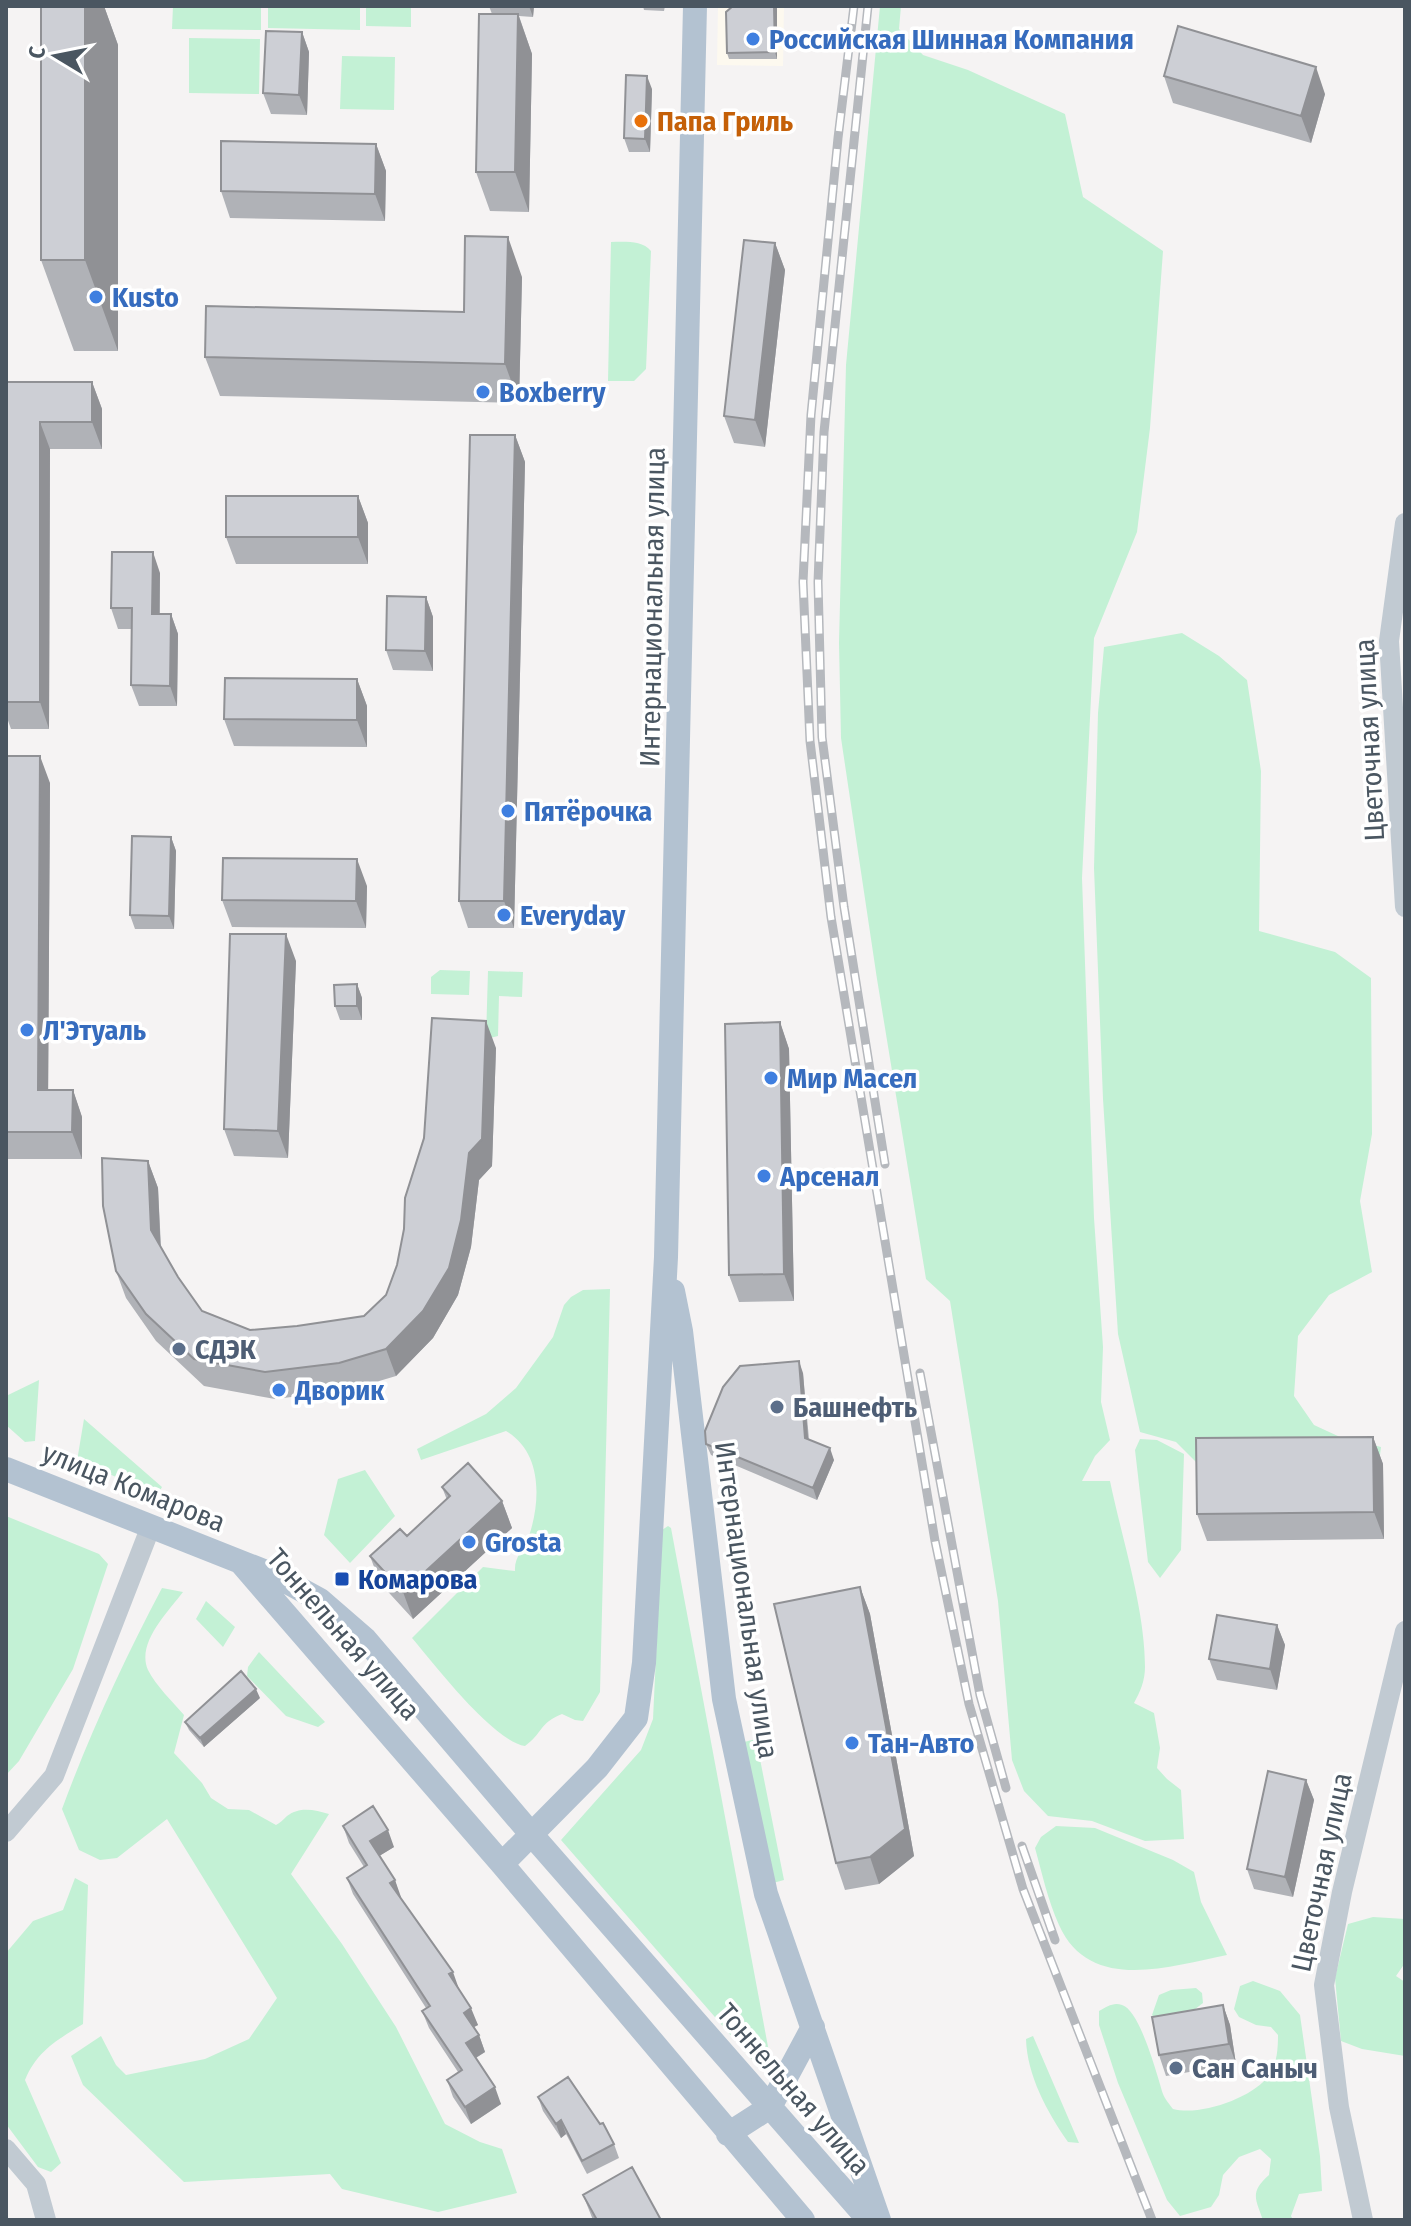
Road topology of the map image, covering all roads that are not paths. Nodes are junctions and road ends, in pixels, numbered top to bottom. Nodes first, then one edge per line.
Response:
1 (695, 6) edge
2 (1405, 523) edge
3 (1405, 907) edge
4 (666, 1257) junction
5 (6, 1469) edge
6 (151, 1526) junction
7 (240, 1562) junction
8 (1405, 1631) edge
9 (6, 1832) edge
10 (532, 1835) junction
11 (502, 1864) junction
12 (813, 2027) junction
13 (770, 2107) junction
14 (728, 2134) junction
15 (6, 2149) edge
16 (46, 2220) edge
17 (803, 2220) edge
18 (869, 2220) edge
19 (879, 2220) edge
20 (1363, 2220) edge

1 - 4 main road, Интернациональная улица
2 - 3 street, Цветочная улица
4 - 10 main road, Интернациональная улица
4 - 12 main road, Интернациональная улица
5 - 6 main road, улица Комарова
6 - 7 main road, улица Комарова
6 - 9 street
7 - 10 main road, Тоннельная улица
7 - 11 main road, Тоннельная улица
8 - 20 street, Цветочная улица
10 - 11 main road, Интернациональная улица
10 - 13 main road, Тоннельная улица
11 - 14 main road, Тоннельная улица
12 - 13 main road
12 - 19 main road, Интернациональная улица
13 - 14 main road
13 - 18 main road, Тоннельная улица
14 - 17 main road, Тоннельная улица
15 - 16 street

